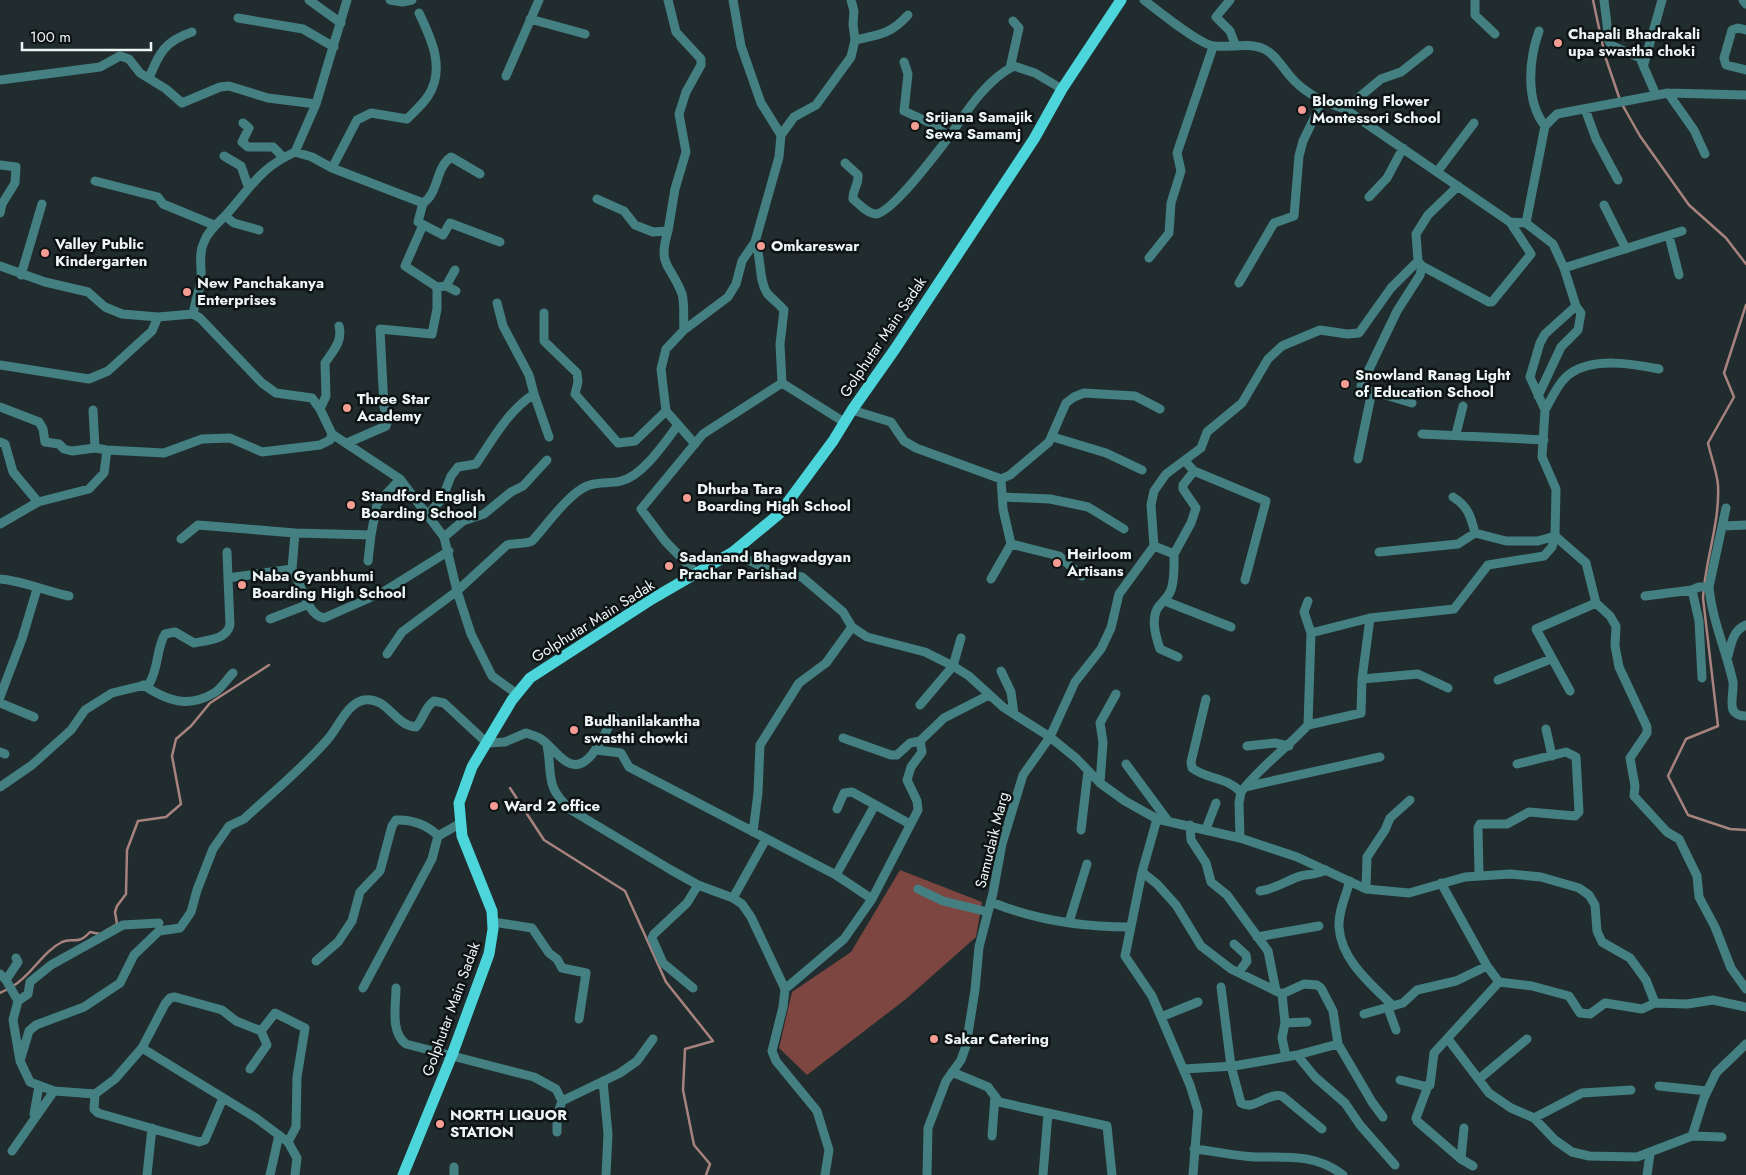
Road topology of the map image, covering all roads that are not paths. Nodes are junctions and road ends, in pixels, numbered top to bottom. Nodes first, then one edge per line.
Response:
1 (309, 0) edge
2 (347, 0) edge
3 (390, 0) edge
4 (412, 0) edge
5 (538, 0) edge
6 (668, 0) edge
7 (733, 0) edge
8 (850, 0) edge
9 (1121, 0) edge
10 (1144, 0) edge
11 (1230, 0) edge
12 (1475, 0) edge
13 (1604, 0) edge
14 (1662, 0) edge
15 (1742, 0) edge
16 (1746, 4) edge
17 (419, 13) dead end
18 (908, 15) dead end
19 (238, 18) dead end
20 (530, 19) junction
21 (1012, 21) dead end
22 (341, 23) junction
23 (1746, 30) edge
24 (1539, 31) dead end
25 (192, 32) dead end
26 (585, 34) dead end
27 (1495, 34) dead end
28 (855, 40) junction
29 (1235, 44) junction
30 (334, 46) junction
31 (1213, 46) junction
32 (1429, 50) dead end
33 (904, 62) dead end
34 (1644, 64) junction
35 (1010, 68) junction
36 (1746, 70) edge
37 (506, 76) dead end
38 (149, 78) junction
39 (0, 80) edge
40 (1062, 90) junction
41 (1668, 93) junction
42 (1746, 95) edge
43 (1656, 96) junction
44 (1322, 102) junction
45 (316, 104) junction
46 (1345, 109) junction
47 (1584, 109) junction
48 (242, 123) dead end
49 (1474, 123) dead end
50 (1545, 126) junction
51 (781, 135) junction
52 (949, 137) junction
53 (1403, 148) junction
54 (295, 152) junction
55 (1705, 154) dead end
56 (224, 156) dead end
57 (283, 158) junction
58 (845, 163) dead end
59 (0, 165) edge
60 (332, 168) junction
61 (1437, 172) junction
62 (480, 174) dead end
63 (1618, 180) dead end
64 (95, 181) dead end
65 (248, 186) junction
66 (1458, 186) junction
67 (1369, 197) dead end
68 (597, 198) dead end
69 (423, 203) junction
70 (42, 204) dead end
71 (1604, 204) dead end
72 (0, 213) edge
73 (225, 216) junction
74 (1510, 222) junction
75 (1526, 223) junction
76 (214, 225) junction
77 (423, 225) junction
78 (259, 230) dead end
79 (668, 231) junction
80 (1682, 231) dead end
81 (1669, 236) junction
82 (500, 242) dead end
83 (755, 242) junction
84 (1626, 249) junction
85 (1149, 258) dead end
86 (1420, 264) junction
87 (0, 266) edge
88 (1564, 268) junction
89 (455, 270) dead end
90 (21, 275) junction
91 (1679, 275) dead end
92 (1239, 282) dead end
93 (441, 287) junction
94 (456, 291) dead end
95 (497, 304) dead end
96 (1576, 306) junction
97 (544, 313) dead end
98 (192, 314) junction
99 (158, 317) junction
100 (339, 326) dead end
101 (684, 330) junction
102 (0, 365) edge
103 (1659, 369) dead end
104 (782, 384) junction
105 (1372, 391) junction
106 (534, 394) junction
107 (1538, 396) junction
108 (1412, 403) dead end
109 (1463, 406) dead end
110 (0, 407) edge
111 (320, 409) junction
112 (1160, 409) dead end
113 (93, 410) dead end
114 (852, 410) junction
115 (1545, 410) junction
116 (666, 411) junction
117 (844, 422) junction
118 (678, 424) junction
119 (332, 434) junction
120 (1422, 434) dead end
121 (1456, 434) junction
122 (1053, 436) junction
123 (549, 437) dead end
124 (1544, 440) junction
125 (0, 442) edge
126 (347, 443) junction
127 (695, 444) junction
128 (95, 448) junction
129 (108, 450) junction
130 (1358, 459) dead end
131 (547, 460) dead end
132 (1185, 461) junction
133 (1142, 470) dead end
134 (1194, 471) junction
135 (400, 479) junction
136 (1001, 479) junction
137 (1002, 497) junction
138 (1453, 497) dead end
139 (38, 502) junction
140 (1726, 508) dead end
141 (427, 514) junction
142 (0, 524) edge
143 (1746, 525) edge
144 (1722, 526) junction
145 (1124, 529) dead end
146 (295, 533) junction
147 (1475, 533) junction
148 (371, 535) junction
149 (1555, 536) junction
150 (444, 537) junction
151 (181, 539) dead end
152 (1011, 544) junction
153 (1154, 546) junction
154 (449, 551) junction
155 (228, 552) dead end
156 (734, 552) junction
157 (1378, 552) dead end
158 (1174, 554) junction
159 (368, 561) dead end
160 (294, 572) junction
161 (697, 574) junction
162 (1082, 576) dead end
163 (228, 578) junction
164 (330, 578) dead end
165 (0, 579) edge
166 (991, 579) dead end
167 (1245, 580) dead end
168 (1701, 588) junction
169 (37, 589) junction
170 (457, 591) junction
171 (69, 596) dead end
172 (1645, 596) dead end
173 (1166, 601) junction
174 (1308, 601) dead end
175 (1596, 603) junction
176 (309, 604) junction
177 (1370, 618) junction
178 (270, 619) dead end
179 (1746, 625) edge
180 (852, 627) junction
181 (1230, 627) dead end
182 (1311, 633) junction
183 (961, 638) dead end
184 (387, 654) dead end
185 (1178, 657) dead end
186 (1728, 657) junction
187 (1551, 659) junction
188 (953, 666) junction
189 (1001, 670) dead end
190 (233, 673) dead end
191 (1702, 678) dead end
192 (1362, 679) junction
193 (1498, 680) dead end
194 (143, 686) junction
195 (1448, 688) dead end
196 (1570, 691) dead end
197 (517, 694) junction
198 (1116, 694) dead end
199 (989, 695) junction
200 (0, 697) edge
201 (1206, 699) dead end
202 (0, 703) edge
203 (920, 705) dead end
204 (1014, 714) junction
205 (614, 716) dead end
206 (1746, 716) edge
207 (34, 717) dead end
208 (1308, 725) junction
209 (1546, 729) dead end
210 (1050, 737) junction
211 (843, 738) dead end
212 (920, 741) junction
213 (487, 743) junction
214 (547, 745) junction
215 (1247, 746) dead end
216 (1289, 746) junction
217 (596, 750) junction
218 (1552, 756) junction
219 (1380, 758) dead end
220 (1126, 764) dead end
221 (1517, 764) dead end
222 (1088, 771) junction
223 (1100, 783) junction
224 (0, 787) edge
225 (1243, 790) junction
226 (1410, 800) dead end
227 (1216, 803) dead end
228 (875, 805) junction
229 (837, 809) dead end
230 (1158, 819) junction
231 (1168, 821) junction
232 (461, 824) junction
233 (910, 824) junction
234 (1190, 825) junction
235 (1206, 829) junction
236 (1081, 830) dead end
237 (753, 832) junction
238 (438, 836) junction
239 (1240, 838) junction
240 (766, 839) junction
241 (1087, 864) dead end
242 (1326, 870) junction
243 (1142, 872) junction
244 (836, 875) junction
245 (1479, 875) junction
246 (1350, 881) junction
247 (1441, 883) junction
248 (698, 885) junction
249 (918, 889) dead end
250 (1366, 889) junction
251 (1260, 891) dead end
252 (733, 898) junction
253 (872, 899) junction
254 (991, 902) junction
255 (988, 912) junction
256 (493, 922) junction
257 (1069, 922) junction
258 (159, 923) dead end
259 (1320, 926) dead end
260 (1130, 927) junction
261 (1257, 937) junction
262 (1234, 944) dead end
263 (16, 958) dead end
264 (316, 961) dead end
265 (1487, 966) junction
266 (1239, 972) junction
267 (4, 979) edge
268 (1499, 982) junction
269 (1221, 987) dead end
270 (363, 988) dead end
271 (396, 988) dead end
272 (693, 988) dead end
273 (785, 989) junction
274 (1746, 990) edge
275 (1279, 992) junction
276 (18, 1001) junction
277 (1198, 1002) dead end
278 (1655, 1003) junction
279 (1390, 1007) junction
280 (1746, 1007) edge
281 (1364, 1014) dead end
282 (1160, 1017) junction
283 (579, 1019) dead end
284 (1307, 1022) dead end
285 (1285, 1023) junction
286 (1396, 1030) dead end
287 (261, 1031) junction
288 (654, 1038) dead end
289 (1448, 1038) junction
290 (1527, 1039) dead end
291 (1338, 1044) junction
292 (1746, 1044) edge
293 (142, 1048) junction
294 (452, 1055) junction
295 (1297, 1055) junction
296 (1286, 1057) junction
297 (20, 1061) junction
298 (1231, 1066) junction
299 (250, 1069) dead end
300 (1184, 1069) junction
301 (952, 1072) junction
302 (1479, 1079) junction
303 (1400, 1080) dead end
304 (603, 1081) junction
305 (39, 1086) junction
306 (1428, 1086) junction
307 (1659, 1086) dead end
308 (1632, 1090) dead end
309 (54, 1091) junction
310 (1707, 1091) junction
311 (95, 1094) junction
312 (994, 1095) junction
313 (223, 1098) junction
314 (562, 1101) junction
315 (1048, 1113) junction
316 (1383, 1116) dead end
317 (1534, 1118) junction
318 (33, 1122) junction
319 (152, 1128) junction
320 (1464, 1128) dead end
321 (1322, 1129) dead end
322 (557, 1132) dead end
323 (279, 1136) junction
324 (992, 1136) dead end
325 (1692, 1136) junction
326 (1722, 1137) dead end
327 (288, 1142) junction
328 (1194, 1149) junction
329 (12, 1151) dead end
330 (1650, 1154) junction
331 (1461, 1159) junction
332 (1328, 1164) junction
333 (1395, 1165) dead end
334 (1473, 1166) dead end
335 (148, 1175) edge
336 (270, 1175) edge
337 (294, 1175) edge
338 (403, 1175) edge
339 (606, 1175) edge
340 (825, 1175) edge
341 (927, 1175) edge
342 (1043, 1175) edge
343 (1112, 1175) edge
344 (1193, 1175) edge
345 (1326, 1175) edge
346 (1343, 1175) edge
347 (1647, 1175) edge

1 - 22 street
2 - 22 street
3 - 4 street
5 - 20 street
6 - 79 street
7 - 51 street
8 - 28 street
9 - 40 main road, Golphutar Main Sadak
10 - 31 street
11 - 29 street
12 - 27 street
13 - 34 street
14 - 34 street
15 - 16 street
17 - 60 street
18 - 28 street
19 - 30 street
20 - 26 street
20 - 37 street
21 - 35 street
22 - 30 street
23 - 36 street
24 - 50 street
25 - 38 street
28 - 51 street
29 - 31 street
29 - 44 street
30 - 45 street
31 - 85 street
32 - 46 street
33 - 52 street
34 - 43 street
35 - 40 street
35 - 52 street
38 - 39 street
38 - 45 street
40 - 114 main road, Golphutar Main Sadak
41 - 42 street
41 - 43 street
41 - 55 street
43 - 47 street
44 - 46 street
44 - 92 street
45 - 54 street
46 - 53 street
47 - 50 street
47 - 63 street
48 - 57 street
49 - 61 street
50 - 75 street
51 - 83 street
52 - 58 street
53 - 61 street
53 - 67 street
54 - 57 street
54 - 60 street
56 - 65 street
57 - 65 street
59 - 72 street
60 - 69 street
61 - 66 street
62 - 69 street
64 - 76 street
65 - 73 street
66 - 74 street
66 - 86 street
68 - 79 street
69 - 77 street
70 - 90 street
71 - 84 street
73 - 76 street
73 - 78 street
74 - 75 street
74 - 86 street
75 - 88 street
76 - 98 street
77 - 82 street
77 - 93 street
79 - 101 street
80 - 81 street
81 - 84 street
81 - 91 street
83 - 101 street
83 - 104 street
84 - 88 street
86 - 105 street
86 - 132 street
87 - 90 street
88 - 96 street
89 - 93 street
90 - 99 street
93 - 94 street
93 - 126 street
95 - 106 street
96 - 107 street
96 - 107 street
97 - 116 street
98 - 99 street
98 - 111 street
99 - 102 street
100 - 111 street
101 - 116 street
103 - 115 street
104 - 117 street
104 - 127 street
105 - 108 street
105 - 130 street
106 - 123 street
106 - 141 street
107 - 115 street
109 - 121 street
110 - 128 street
111 - 119 street
112 - 122 street
113 - 128 street
114 - 117 main road, Golphutar Main Sadak
114 - 136 street
115 - 124 street
116 - 118 street
117 - 156 main road, Golphutar Main Sadak
118 - 127 street
118 - 170 street
119 - 126 street
119 - 129 street
120 - 121 street
121 - 124 street
122 - 133 street
122 - 136 street
124 - 149 street
125 - 139 street
126 - 135 street
127 - 161 street
128 - 129 street
129 - 139 street
131 - 150 street
132 - 134 street
132 - 153 street
134 - 158 street
134 - 167 street
135 - 141 street
135 - 148 street
136 - 137 street
137 - 145 street
137 - 152 street
138 - 147 street
139 - 142 street
140 - 144 street
141 - 150 street
143 - 144 street
144 - 168 street
146 - 148 street
146 - 151 street
146 - 160 street
147 - 149 street
147 - 157 street
148 - 159 street
149 - 175 street
149 - 177 street
150 - 154 street
152 - 162 street
152 - 166 street
153 - 158 street
153 - 210 street, Samudaik Marg
154 - 170 street
154 - 176 street
155 - 163 street
156 - 161 main road, Golphutar Main Sadak
156 - 180 street
158 - 173 street
160 - 163 street
160 - 164 street
160 - 176 street
161 - 197 main road, Golphutar Main Sadak
163 - 194 street
165 - 169 street
168 - 172 street
168 - 186 street
168 - 191 street
169 - 171 street
169 - 200 street
170 - 184 street
170 - 197 street
173 - 181 street
173 - 185 street
174 - 182 street
175 - 187 street
175 - 274 street
176 - 178 street
177 - 182 street
177 - 192 street
179 - 186 street
180 - 188 street
180 - 237 street
182 - 208 street
183 - 188 street
186 - 206 street
187 - 193 street
187 - 196 street
188 - 199 street
188 - 203 street
189 - 204 street
190 - 194 street
192 - 195 street
192 - 208 street
194 - 224 street
197 - 213 main road, Golphutar Main Sadak
198 - 223 street
199 - 204 street
199 - 212 street
201 - 225 street
202 - 207 street
204 - 210 street
205 - 217 street
208 - 216 street
209 - 218 street
210 - 222 street
210 - 254 street, Samudaik Marg
211 - 212 street
212 - 233 street
213 - 214 street
213 - 232 main road, Golphutar Main Sadak
213 - 297 street
214 - 217 street
214 - 248 street
215 - 216 street
216 - 225 street
217 - 237 street
218 - 221 street
218 - 245 street
219 - 225 street
220 - 231 street
222 - 223 street
222 - 236 street
223 - 230 street
225 - 239 street
226 - 250 street
227 - 235 street
228 - 229 street
228 - 233 street
228 - 244 street
230 - 231 street
230 - 243 street
231 - 234 street
232 - 238 street
232 - 256 main road, Golphutar Main Sadak
233 - 253 street
234 - 235 street
234 - 261 street
235 - 239 street
237 - 240 street
238 - 264 street
238 - 270 street
239 - 242 street
240 - 244 street
240 - 252 street
241 - 257 street
242 - 246 street
242 - 251 street
243 - 260 street
243 - 266 street
244 - 253 street
245 - 247 street
245 - 278 street
246 - 250 street
246 - 279 street
247 - 250 street
247 - 265 street
248 - 252 street
248 - 272 street
249 - 255 street
252 - 273 street
253 - 273 street
254 - 255 street, Samudaik Marg
254 - 257 street
255 - 301 street, Samudaik Marg
256 - 283 street
256 - 294 main road, Golphutar Main Sadak
257 - 260 street
258 - 276 street
259 - 261 street
260 - 282 street
261 - 275 street
262 - 266 street
263 - 267 street
265 - 268 street
265 - 279 street
266 - 275 street
267 - 276 street
268 - 278 street
268 - 289 street
269 - 298 street
271 - 294 street
273 - 340 street
275 - 285 street
275 - 291 street
276 - 297 street
277 - 282 street
278 - 280 street
279 - 281 street
279 - 286 street
282 - 300 street
284 - 285 street
285 - 296 street
287 - 293 street
287 - 299 street
287 - 327 street
288 - 304 street
289 - 302 street
289 - 306 street
290 - 302 street
291 - 295 street
291 - 316 street
292 - 310 street
293 - 311 street
293 - 313 street
294 - 314 street
294 - 338 main road, Golphutar Main Sadak
295 - 296 street
295 - 333 street
296 - 298 street
297 - 305 street
298 - 300 street
298 - 321 street
300 - 328 street
301 - 312 street
301 - 341 street, Samudaik Marg
302 - 317 street
303 - 306 street
304 - 314 street
304 - 339 street
305 - 309 street
305 - 318 street
306 - 331 street
307 - 310 street
308 - 317 street
309 - 311 street
309 - 318 street
310 - 325 street
311 - 319 street
312 - 315 street
312 - 324 street
313 - 319 street
313 - 323 street
314 - 322 street
315 - 342 street
315 - 343 street
317 - 330 street
318 - 329 street
319 - 335 street
320 - 331 street
323 - 327 street
323 - 336 street
325 - 326 street
325 - 330 street
327 - 337 street
328 - 332 street
328 - 344 street
330 - 347 street
331 - 334 street
332 - 345 street
332 - 346 street

